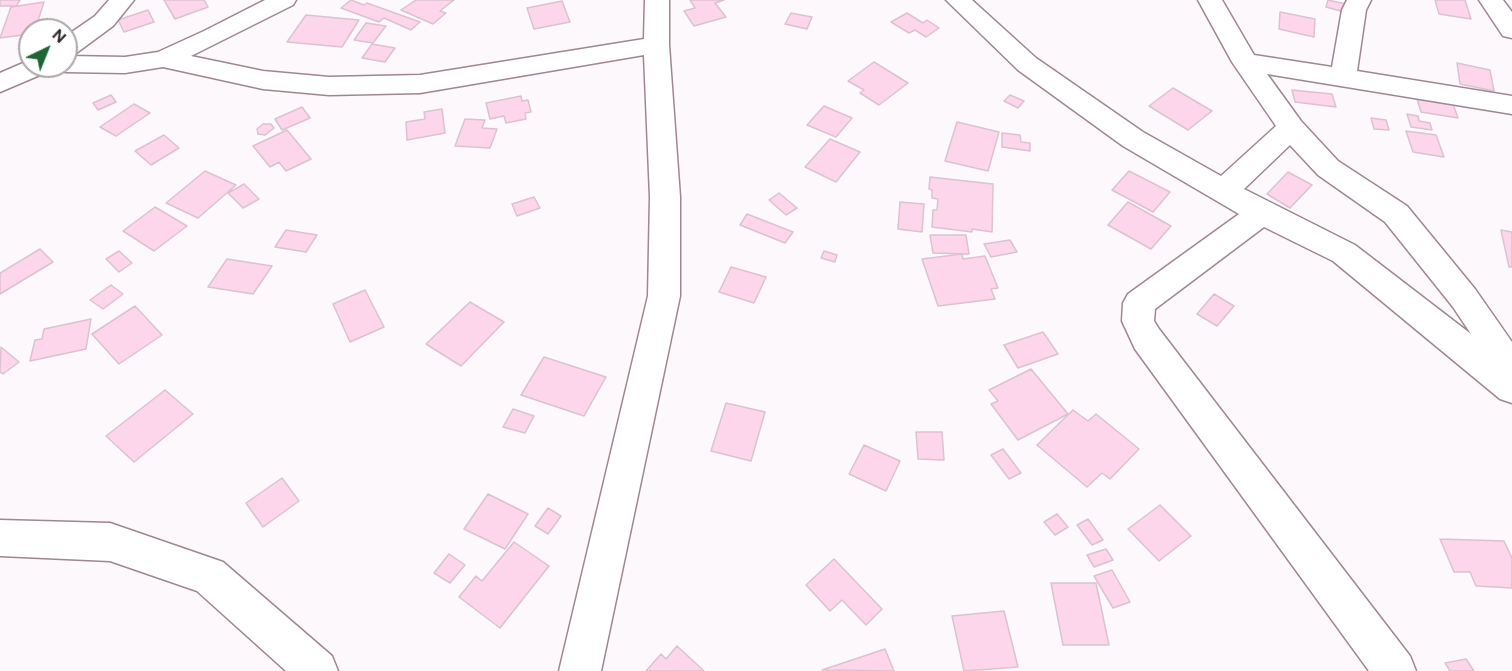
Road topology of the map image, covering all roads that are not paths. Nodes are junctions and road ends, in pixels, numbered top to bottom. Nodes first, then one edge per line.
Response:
1 (122, 0) edge
2 (284, 0) edge
3 (657, 0) edge
4 (958, 0) edge
5 (1210, 0) edge
6 (1359, 0) edge
7 (1491, 0) edge
8 (1512, 30) edge
9 (78, 40) edge
10 (656, 45) junction
11 (163, 59) junction
12 (1245, 62) junction
13 (78, 64) edge
14 (18, 75) edge
15 (1343, 79) junction
16 (0, 83) edge
17 (1512, 105) edge
18 (1291, 128) junction
19 (1224, 191) junction
20 (1262, 213) junction
21 (1512, 369) edge
22 (1512, 388) edge
23 (0, 538) edge
24 (317, 671) edge
25 (580, 671) edge
26 (1395, 671) edge

1 - 9 street
2 - 11 street
3 - 10 street
4 - 19 street
5 - 12 street
6 - 15 street
7 - 8 street
10 - 11 street
10 - 25 street
11 - 13 street
12 - 15 street
12 - 18 street
14 - 16 street
15 - 17 street
18 - 19 street
18 - 21 street
19 - 20 street
20 - 22 street
20 - 26 street
23 - 24 street

